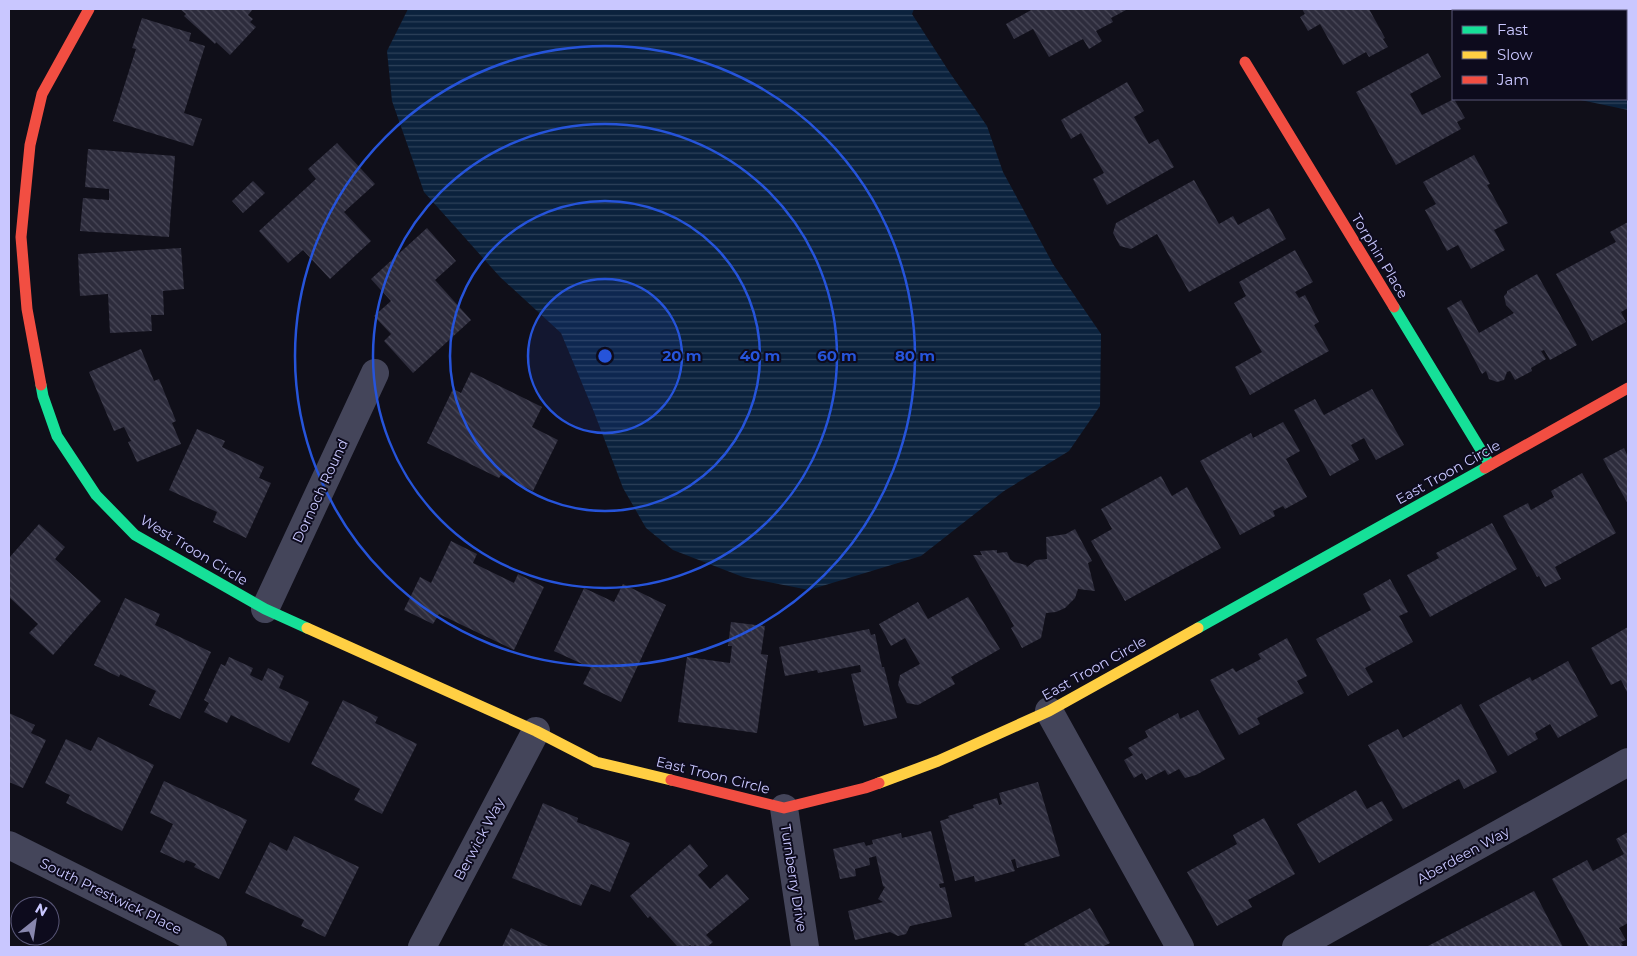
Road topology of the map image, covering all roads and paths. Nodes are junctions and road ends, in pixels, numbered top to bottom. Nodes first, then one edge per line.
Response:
1 (89, 9) edge
2 (1245, 62) dead end
3 (375, 373) dead end
4 (1628, 388) edge
5 (1490, 466) junction
6 (264, 609) junction
7 (1049, 710) junction
8 (536, 731) junction
9 (1628, 762) edge
10 (784, 808) junction
11 (9, 845) edge
12 (213, 947) edge
13 (422, 947) edge
14 (805, 947) edge
15 (1180, 947) edge
16 (1296, 947) edge

1 - 6 street, West Troon Circle
2 - 5 street, Torphin Place
3 - 6 street, Dornoch Round
4 - 5 street, East Troon Circle
5 - 7 street, East Troon Circle
6 - 8 street, West Troon Circle
7 - 10 street, East Troon Circle
7 - 15 street
8 - 10 street, East Troon Circle
8 - 13 street, Berwick Way
9 - 16 street, Aberdeen Way
10 - 14 street, Turnberry Drive
11 - 12 street, South Prestwick Place

